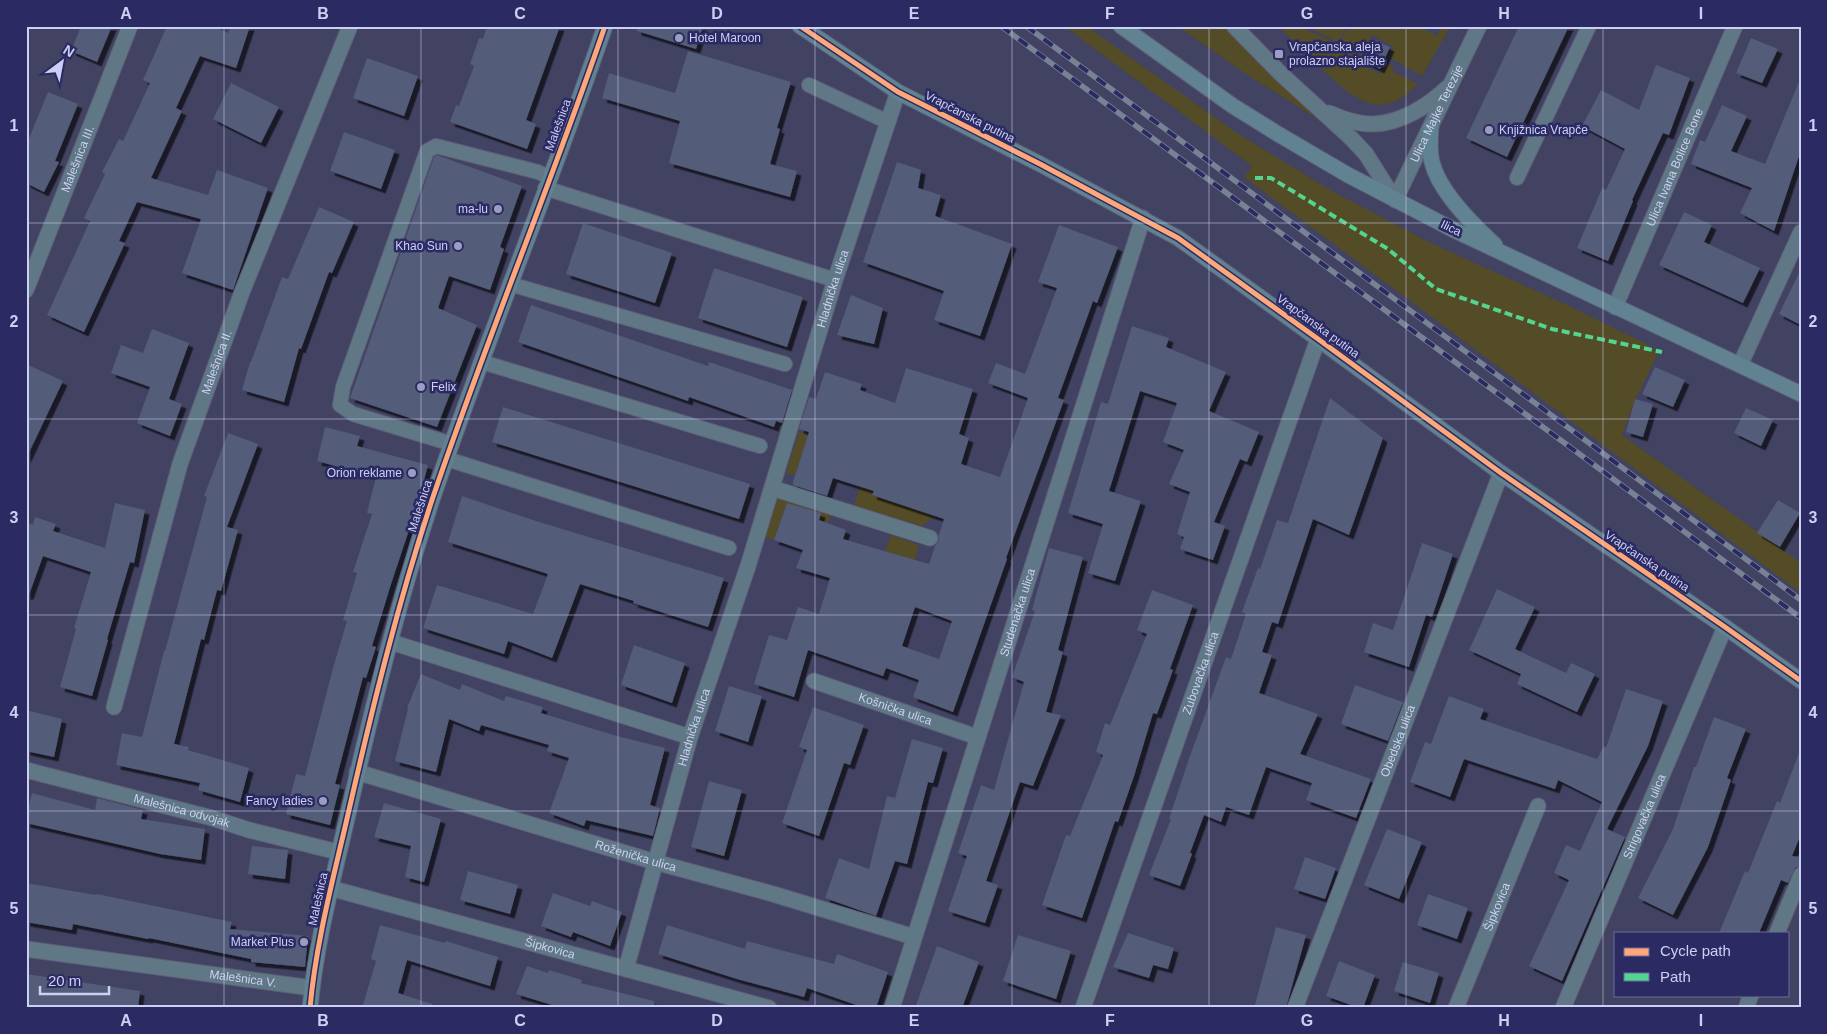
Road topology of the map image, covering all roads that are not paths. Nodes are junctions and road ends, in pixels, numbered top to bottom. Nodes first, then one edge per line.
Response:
1 (130, 26) edge
2 (350, 26) edge
3 (605, 26) edge
4 (800, 26) edge
5 (1121, 26) edge
6 (1234, 26) edge
7 (1480, 26) edge
8 (1589, 26) edge
9 (1735, 26) edge
10 (1452, 84) junction
11 (809, 86) dead end
12 (898, 92) junction
13 (1322, 111) junction
14 (888, 122) junction
15 (1431, 127) junction
16 (1517, 178) dead end
17 (548, 182) junction
18 (1395, 200) junction
19 (1143, 218) junction
20 (1801, 232) edge
21 (1507, 256) junction
22 (30, 267) edge
23 (835, 280) junction
24 (510, 284) junction
25 (26, 290) edge
26 (1616, 307) junction
27 (1318, 339) junction
28 (482, 362) junction
29 (785, 364) dead end
30 (1740, 365) junction
31 (1801, 394) edge
32 (452, 444) junction
33 (760, 446) dead end
34 (447, 459) junction
35 (1501, 473) junction
36 (772, 488) junction
37 (930, 538) dead end
38 (729, 548) dead end
39 (1725, 627) junction
40 (391, 642) junction
41 (814, 681) dead end
42 (1801, 681) edge
43 (114, 707) dead end
44 (690, 737) junction
45 (977, 737) junction
46 (26, 770) edge
47 (357, 772) junction
48 (1538, 806) dead end
49 (338, 852) junction
50 (654, 862) junction
51 (1801, 875) edge
52 (330, 888) junction
53 (1777, 932) edge
54 (914, 937) junction
55 (26, 949) edge
56 (626, 969) junction
57 (312, 988) junction
58 (1751, 996) edge
59 (310, 1008) edge
60 (769, 1008) edge
61 (892, 1008) edge
62 (1083, 1008) edge
63 (1295, 1008) edge
64 (1456, 1008) edge
65 (1564, 1008) edge
66 (1746, 1008) edge

1 - 22 street, Malešnica III.
2 - 43 street, Malešnica II.
3 - 17 street, Malešnica
4 - 12 street, Vrapčanska putina
5 - 18 street, Ilica
6 - 13 street
7 - 10 street, Ulica Majke Terezije
8 - 16 lane
9 - 26 street, Ulica Ivana Bolice Bone
10 - 13 street
10 - 15 street, Ulica Majke Terezije
11 - 14 lane
12 - 14 street, Hladnička ulica
12 - 19 street, Vrapčanska putina
13 - 18 street
14 - 23 street, Hladnička ulica
15 - 18 street, Ulica Majke Terezije
15 - 21 street
17 - 23 lane
17 - 24 street, Malešnica
17 - 32 lane
18 - 21 street, Ilica
19 - 27 street, Vrapčanska putina
19 - 45 street, Studenačka ulica
20 - 30 street
21 - 26 street, Ilica
22 - 25 street, Malešnica III.
23 - 36 street, Hladnička ulica
24 - 28 street, Malešnica
24 - 29 lane
26 - 30 street, Ilica
27 - 35 street, Vrapčanska putina
27 - 62 street, Zubovačka ulica
28 - 32 street, Malešnica
28 - 33 lane
30 - 31 street, Ilica
32 - 34 street, Malešnica
34 - 38 lane
34 - 40 street, Malešnica
35 - 39 street, Vrapčanska putina
35 - 63 street, Obedska ulica
36 - 37 street
36 - 44 street, Hladnička ulica
39 - 42 street, Vrapčanska putina
39 - 65 street, Strigovačka ulica
40 - 44 street
40 - 47 street, Malešnica
41 - 45 street, Košnička ulica
44 - 50 street, Hladnička ulica
45 - 54 street, Studenačka ulica
46 - 49 street, Malešnica odvojak
47 - 49 street, Malešnica
47 - 50 street, Roženička ulica
48 - 64 street, Šipkovica
49 - 52 street, Malešnica
50 - 54 street, Roženička ulica
50 - 56 street, Hladnička ulica
51 - 53 street
52 - 56 street, Šipkovica
52 - 57 street, Malešnica
54 - 61 street, Studenačka ulica
55 - 57 street, Malešnica V.
56 - 60 street, Šipkovica
57 - 59 street, Malešnica
58 - 66 street

